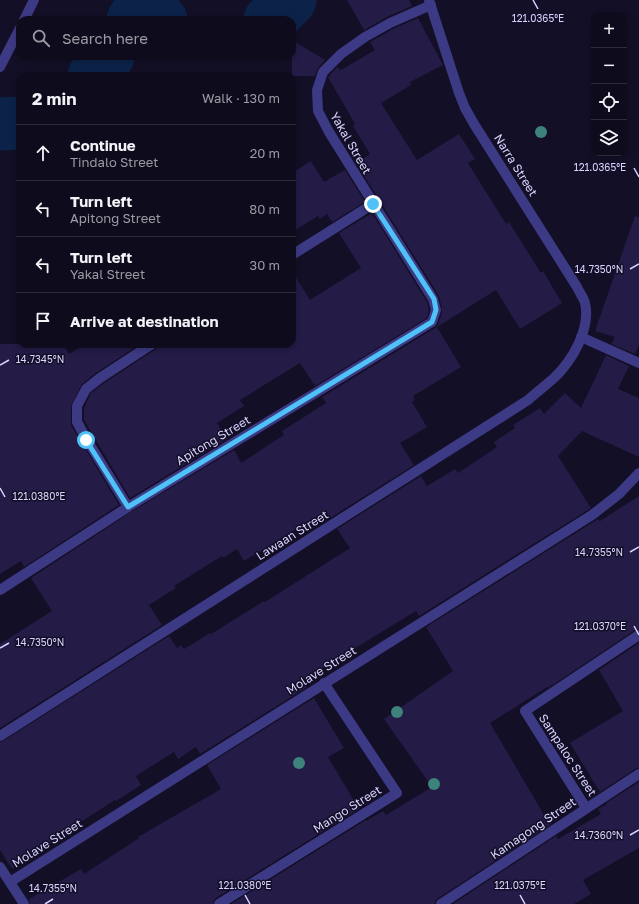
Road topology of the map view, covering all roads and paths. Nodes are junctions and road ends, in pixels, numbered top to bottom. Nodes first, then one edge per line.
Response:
1 (34, 0) edge
2 (430, 2) edge
3 (26, 16) edge
4 (16, 36) edge
5 (0, 67) edge
6 (373, 204) junction
7 (296, 252) edge
8 (436, 310) joint
9 (581, 337) junction
10 (146, 348) edge
11 (639, 363) edge
12 (639, 473) edge
13 (128, 507) junction
14 (0, 590) edge
15 (639, 635) edge
16 (324, 683) junction
17 (0, 736) edge
18 (639, 774) edge
19 (586, 808) junction
20 (0, 867) edge
21 (10, 882) junction
22 (24, 904) edge
23 (219, 904) edge
24 (442, 904) edge

1 - 3 street
2 - 6 street, Yakal Street
2 - 9 street, Narra Street
4 - 5 street
6 - 7 street
6 - 8 street, Yakal Street
8 - 13 street, Apitong Street
9 - 11 street
9 - 17 street, Lawaan Street
10 - 13 street
12 - 16 street, Molave Street
13 - 14 street, Apitong Street
15 - 19 street, Sampaloc Street
16 - 21 street, Molave Street
16 - 23 street, Mango Street
18 - 19 street, Kamagong Street
19 - 24 street, Kamagong Street
20 - 21 street
21 - 22 street

